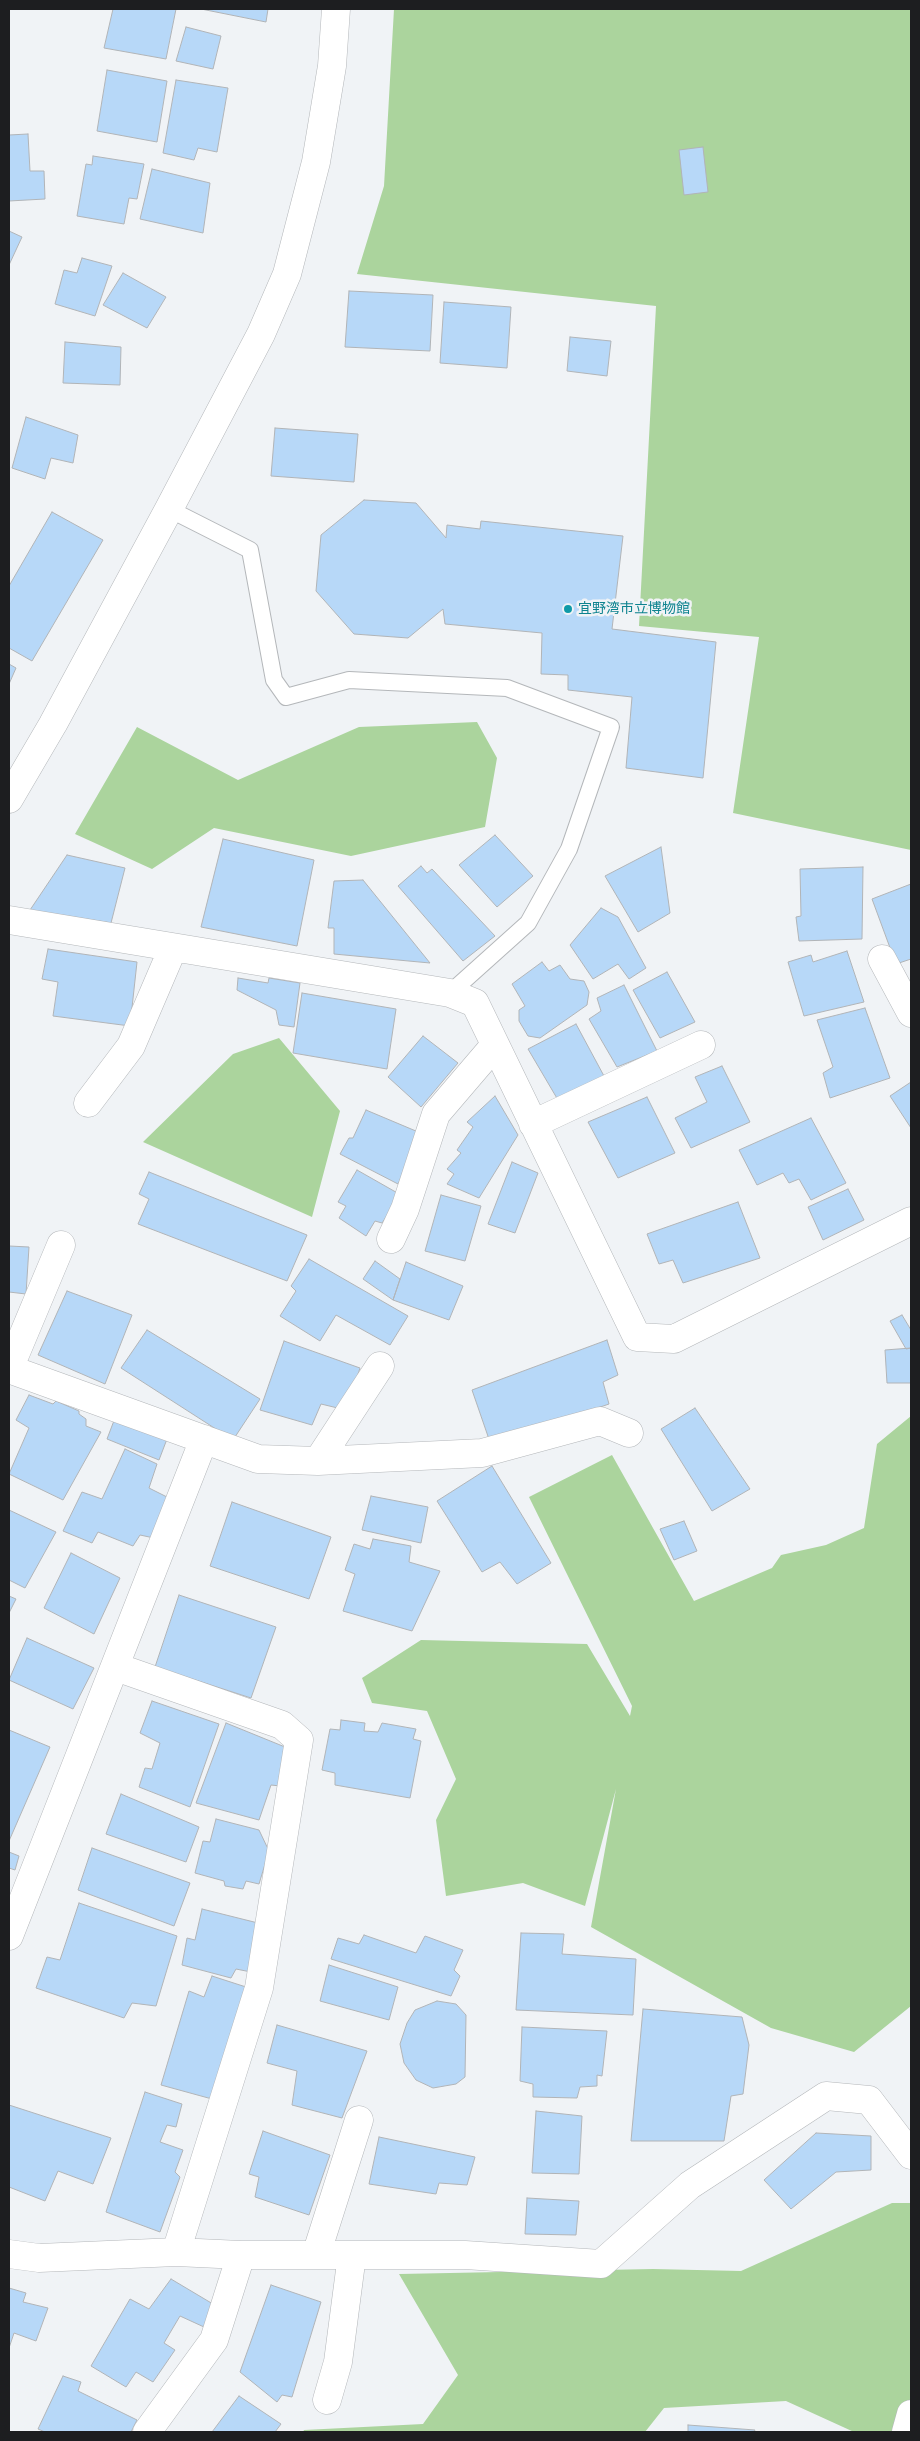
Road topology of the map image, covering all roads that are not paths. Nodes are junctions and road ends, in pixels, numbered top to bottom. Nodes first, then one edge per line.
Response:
1 (336, 9) edge
2 (169, 509) junction
3 (9, 799) edge
4 (9, 920) edge
5 (173, 948) junction
6 (882, 959) dead end
7 (450, 993) junction
8 (911, 1013) edge
9 (702, 1044) dead end
10 (495, 1045) junction
11 (88, 1103) dead end
12 (533, 1124) junction
13 (911, 1221) edge
14 (391, 1239) dead end
15 (61, 1245) dead end
16 (380, 1366) dead end
17 (9, 1369) edge
18 (629, 1433) dead end
19 (204, 1439) junction
20 (318, 1461) junction
21 (116, 1667) junction
22 (9, 1936) edge
23 (358, 2120) dead end
24 (911, 2155) edge
25 (176, 2252) junction
26 (9, 2254) edge
27 (241, 2255) junction
28 (316, 2255) junction
29 (352, 2255) junction
30 (327, 2400) dead end
31 (911, 2414) edge
32 (146, 2432) edge
33 (906, 2432) edge

1 - 2 street
2 - 3 street
2 - 7 lane
4 - 5 street
5 - 7 street
5 - 11 street
6 - 8 street
7 - 10 street
9 - 12 street
10 - 12 street
10 - 14 street
12 - 13 street
15 - 17 street
16 - 20 street
17 - 19 street
18 - 20 street
19 - 20 street
19 - 21 street
21 - 22 street
21 - 25 street
23 - 28 street
24 - 29 street
25 - 26 street
25 - 27 street
27 - 28 street
27 - 32 street
28 - 29 street
29 - 30 street
31 - 33 street

